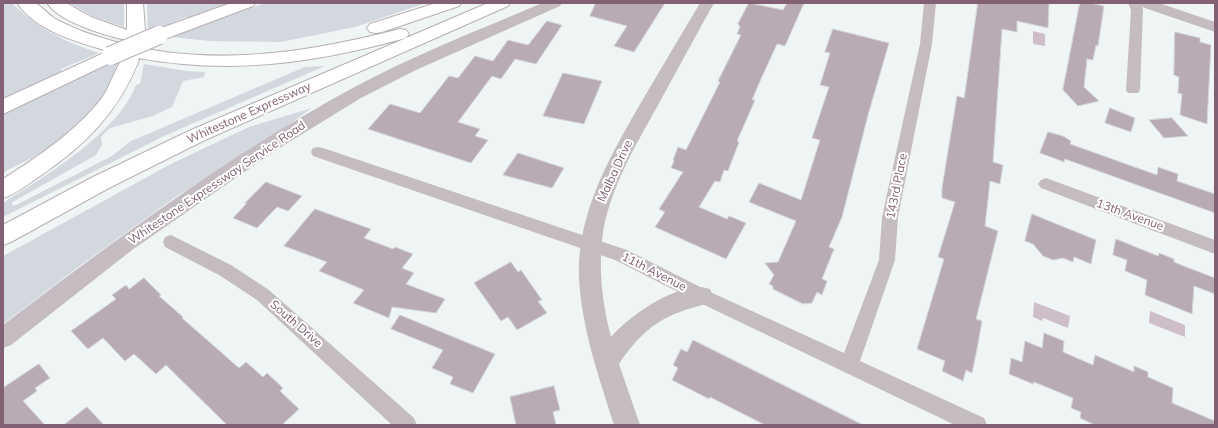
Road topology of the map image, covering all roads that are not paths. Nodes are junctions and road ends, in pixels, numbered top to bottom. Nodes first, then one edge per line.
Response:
1 (25, 3) edge
2 (55, 3) edge
3 (135, 3) edge
4 (247, 3) edge
5 (453, 3) edge
6 (487, 3) edge
7 (502, 3) edge
8 (555, 3) edge
9 (707, 3) edge
10 (930, 3) edge
11 (1134, 3) edge
12 (1144, 3) edge
13 (1215, 27) edge
14 (1132, 90) dead end
15 (3, 107) edge
16 (318, 152) dead end
17 (1046, 184) dead end
18 (3, 190) edge
19 (3, 236) edge
20 (171, 242) dead end
21 (590, 245) junction
22 (1215, 247) edge
23 (702, 296) junction
24 (3, 338) edge
25 (606, 363) junction
26 (850, 366) junction
27 (407, 425) edge
28 (627, 425) edge
29 (977, 425) edge

1 - 6 highway
2 - 5 highway
3 - 18 highway
4 - 15 highway, bridge
7 - 19 highway, Whitestone Expressway
8 - 24 street, Whitestone Expressway Service Road
9 - 21 street, Malba Drive
10 - 26 street, 143rd Place
11 - 14 street
12 - 13 street
16 - 21 street, 11th Avenue
17 - 22 street, 13th Avenue
20 - 27 street, South Drive
21 - 23 street, 11th Avenue
21 - 25 street, Malba Drive
23 - 25 street
23 - 26 street, 11th Avenue
25 - 28 street, Malba Drive
26 - 29 street, 11th Avenue

